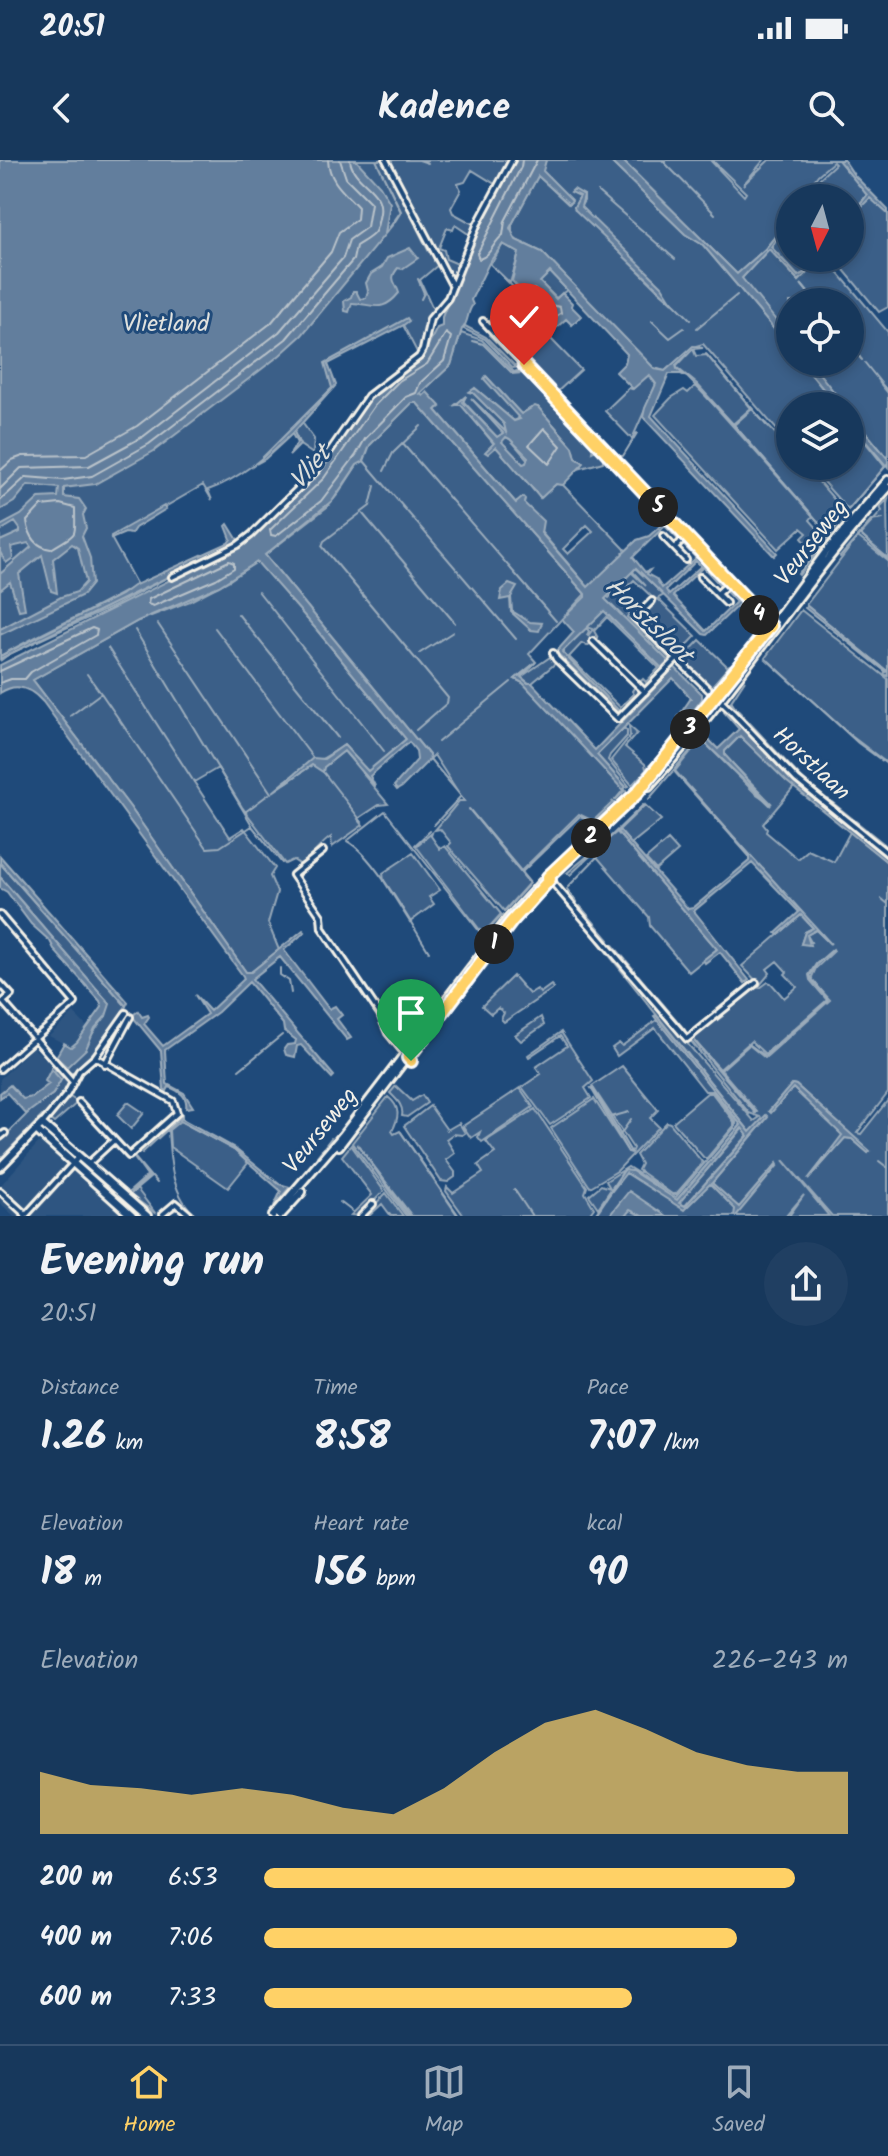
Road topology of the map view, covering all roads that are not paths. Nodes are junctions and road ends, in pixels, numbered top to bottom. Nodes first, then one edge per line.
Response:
1 (386, 160) edge
2 (512, 160) edge
3 (452, 286) junction
4 (483, 321) dead end
5 (888, 480) edge
6 (888, 488) edge
7 (663, 536) dead end
8 (683, 540) junction
9 (675, 548) junction
10 (686, 560) dead end
11 (172, 577) dead end
12 (700, 577) dead end
13 (726, 585) junction
14 (719, 596) junction
15 (652, 601) dead end
16 (715, 603) dead end
17 (726, 603) dead end
18 (772, 627) junction
19 (593, 641) dead end
20 (553, 653) dead end
21 (674, 661) junction
22 (645, 692) junction
23 (717, 698) junction
24 (323, 851) dead end
25 (888, 854) edge
26 (292, 867) dead end
27 (293, 875) junction
28 (549, 878) junction
29 (0, 915) edge
30 (0, 983) edge
31 (756, 983) dead end
32 (1, 1004) edge
33 (35, 1038) junction
34 (95, 1057) junction
35 (408, 1058) junction
36 (105, 1064) junction
37 (0, 1069) edge
38 (72, 1081) junction
39 (79, 1102) dead end
40 (42, 1124) junction
41 (36, 1130) junction
42 (113, 1141) junction
43 (77, 1160) junction
44 (88, 1164) junction
45 (0, 1167) edge
46 (0, 1191) edge
47 (373, 1204) dead end
48 (184, 1211) junction
49 (163, 1214) dead end
50 (26, 1216) edge
51 (132, 1216) edge
52 (147, 1216) edge
53 (179, 1216) edge
54 (191, 1216) edge
55 (273, 1216) edge
56 (280, 1216) edge
57 (361, 1216) edge

1 - 3 street
2 - 3 street
3 - 11 street
4 - 8 street
5 - 18 main road, Veurseweg
6 - 18 main road, Veurseweg
7 - 9 street
8 - 9 street
8 - 13 street
9 - 10 street
12 - 14 street
13 - 14 street
13 - 18 street
14 - 16 street
14 - 17 street
15 - 21 street, Horstlaan
18 - 23 main road, Veurseweg
19 - 22 street
20 - 22 street
21 - 22 street
21 - 23 street, Horstlaan
23 - 25 street, Horstlaan
23 - 28 main road, Veurseweg
24 - 27 street
26 - 27 street
27 - 35 street
28 - 31 street
28 - 35 main road, Veurseweg
29 - 33 street
30 - 32 street
32 - 33 street
33 - 37 street
33 - 38 street
34 - 36 street
34 - 36 street
34 - 38 street
35 - 55 main road, Veurseweg
35 - 56 main road, Veurseweg
36 - 42 street
38 - 40 street
39 - 42 street
40 - 41 main road
40 - 43 main road
41 - 43 main road
41 - 45 main road
42 - 44 street
43 - 44 main road
43 - 50 street
43 - 51 main road
44 - 52 main road
46 - 50 street
47 - 57 street
48 - 49 street
48 - 53 street
48 - 54 street

